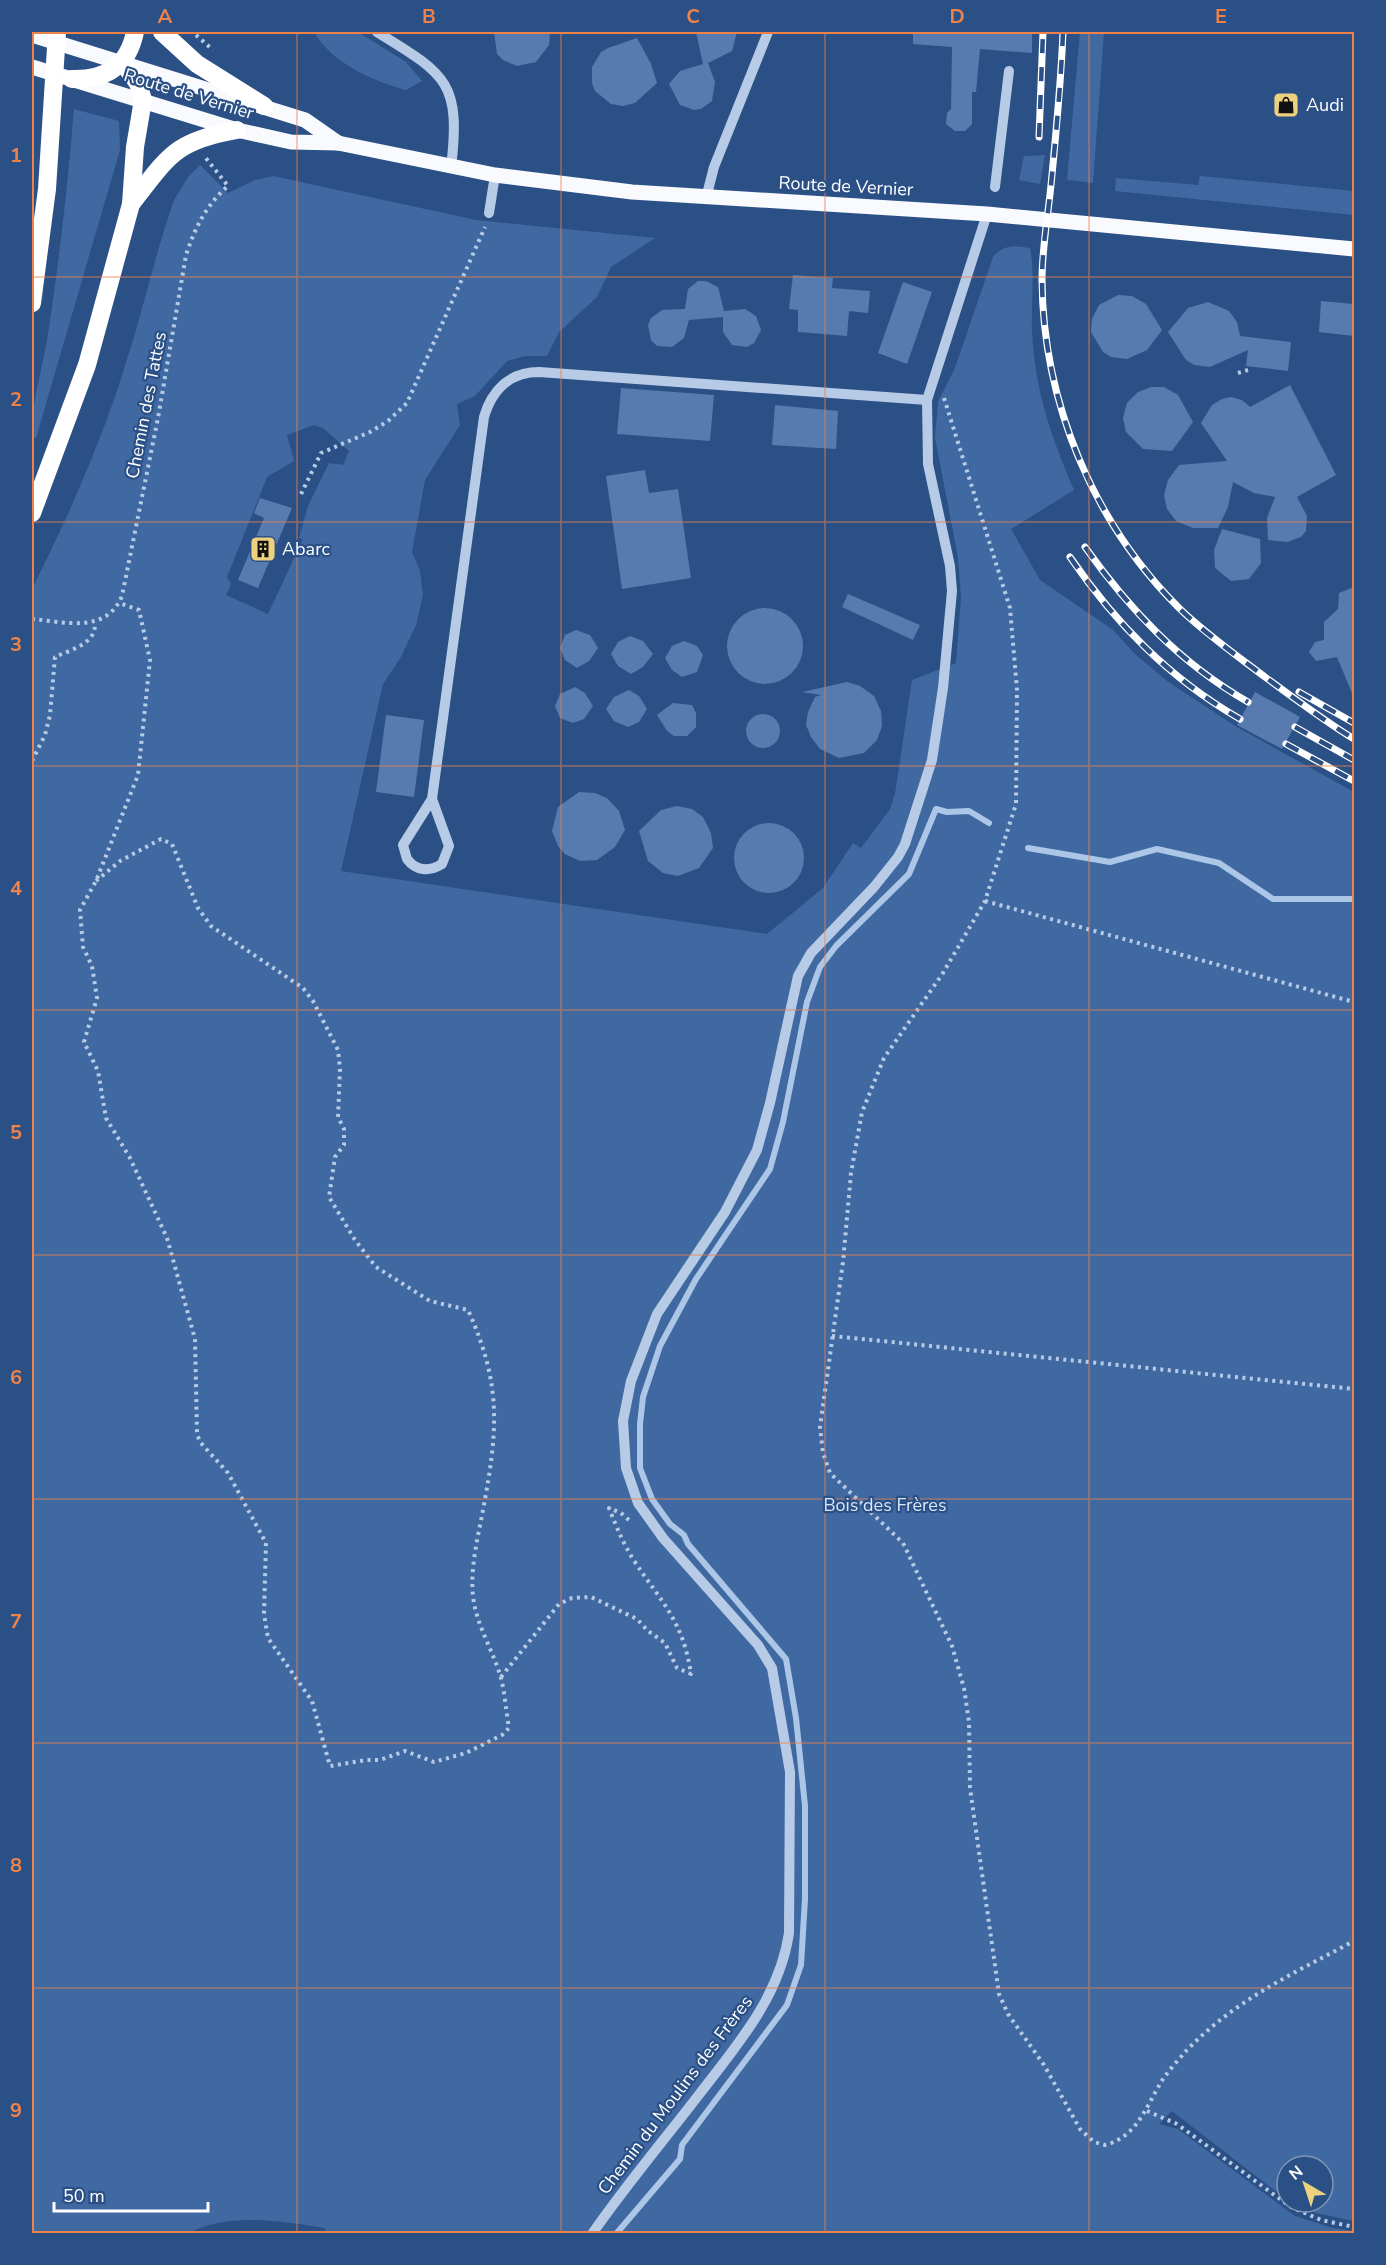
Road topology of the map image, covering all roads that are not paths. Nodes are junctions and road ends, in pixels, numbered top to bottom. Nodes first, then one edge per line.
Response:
1 (57, 32) edge
2 (135, 32) edge
3 (162, 32) edge
4 (377, 32) edge
5 (768, 32) edge
6 (32, 35) edge
7 (123, 63) junction
8 (32, 67) edge
9 (1009, 71) dead end
10 (72, 78) junction
11 (143, 100) junction
12 (264, 106) junction
13 (237, 130) junction
14 (338, 143) junction
15 (451, 168) junction
16 (495, 175) junction
17 (995, 187) dead end
18 (706, 198) junction
19 (131, 204) junction
20 (489, 213) road end
21 (987, 214) junction
22 (1354, 249) edge
23 (32, 303) edge
24 (927, 400) junction
25 (32, 513) edge
26 (432, 799) junction
27 (591, 2234) edge

1 - 23 highway
2 - 7 highway
3 - 12 highway
4 - 15 street
5 - 18 street
6 - 7 main road, Route de Vernier
7 - 10 highway
7 - 11 highway
7 - 12 main road, Route de Vernier
8 - 10 main road, Route de Vernier
9 - 17 street
10 - 11 main road, Route de Vernier
11 - 13 main road, Route de Vernier
11 - 19 highway
12 - 14 main road, Route de Vernier
13 - 14 main road, Route de Vernier
13 - 19 highway
14 - 15 main road, Route de Vernier
15 - 16 main road, Route de Vernier
16 - 18 main road, Route de Vernier
16 - 20 street
18 - 21 main road, Route de Vernier
19 - 25 highway
21 - 22 main road, Route de Vernier
21 - 24 street, Chemin du Moulins des Frères
24 - 26 street
24 - 27 street, Chemin du Moulins des Frères
26 - 26 street

